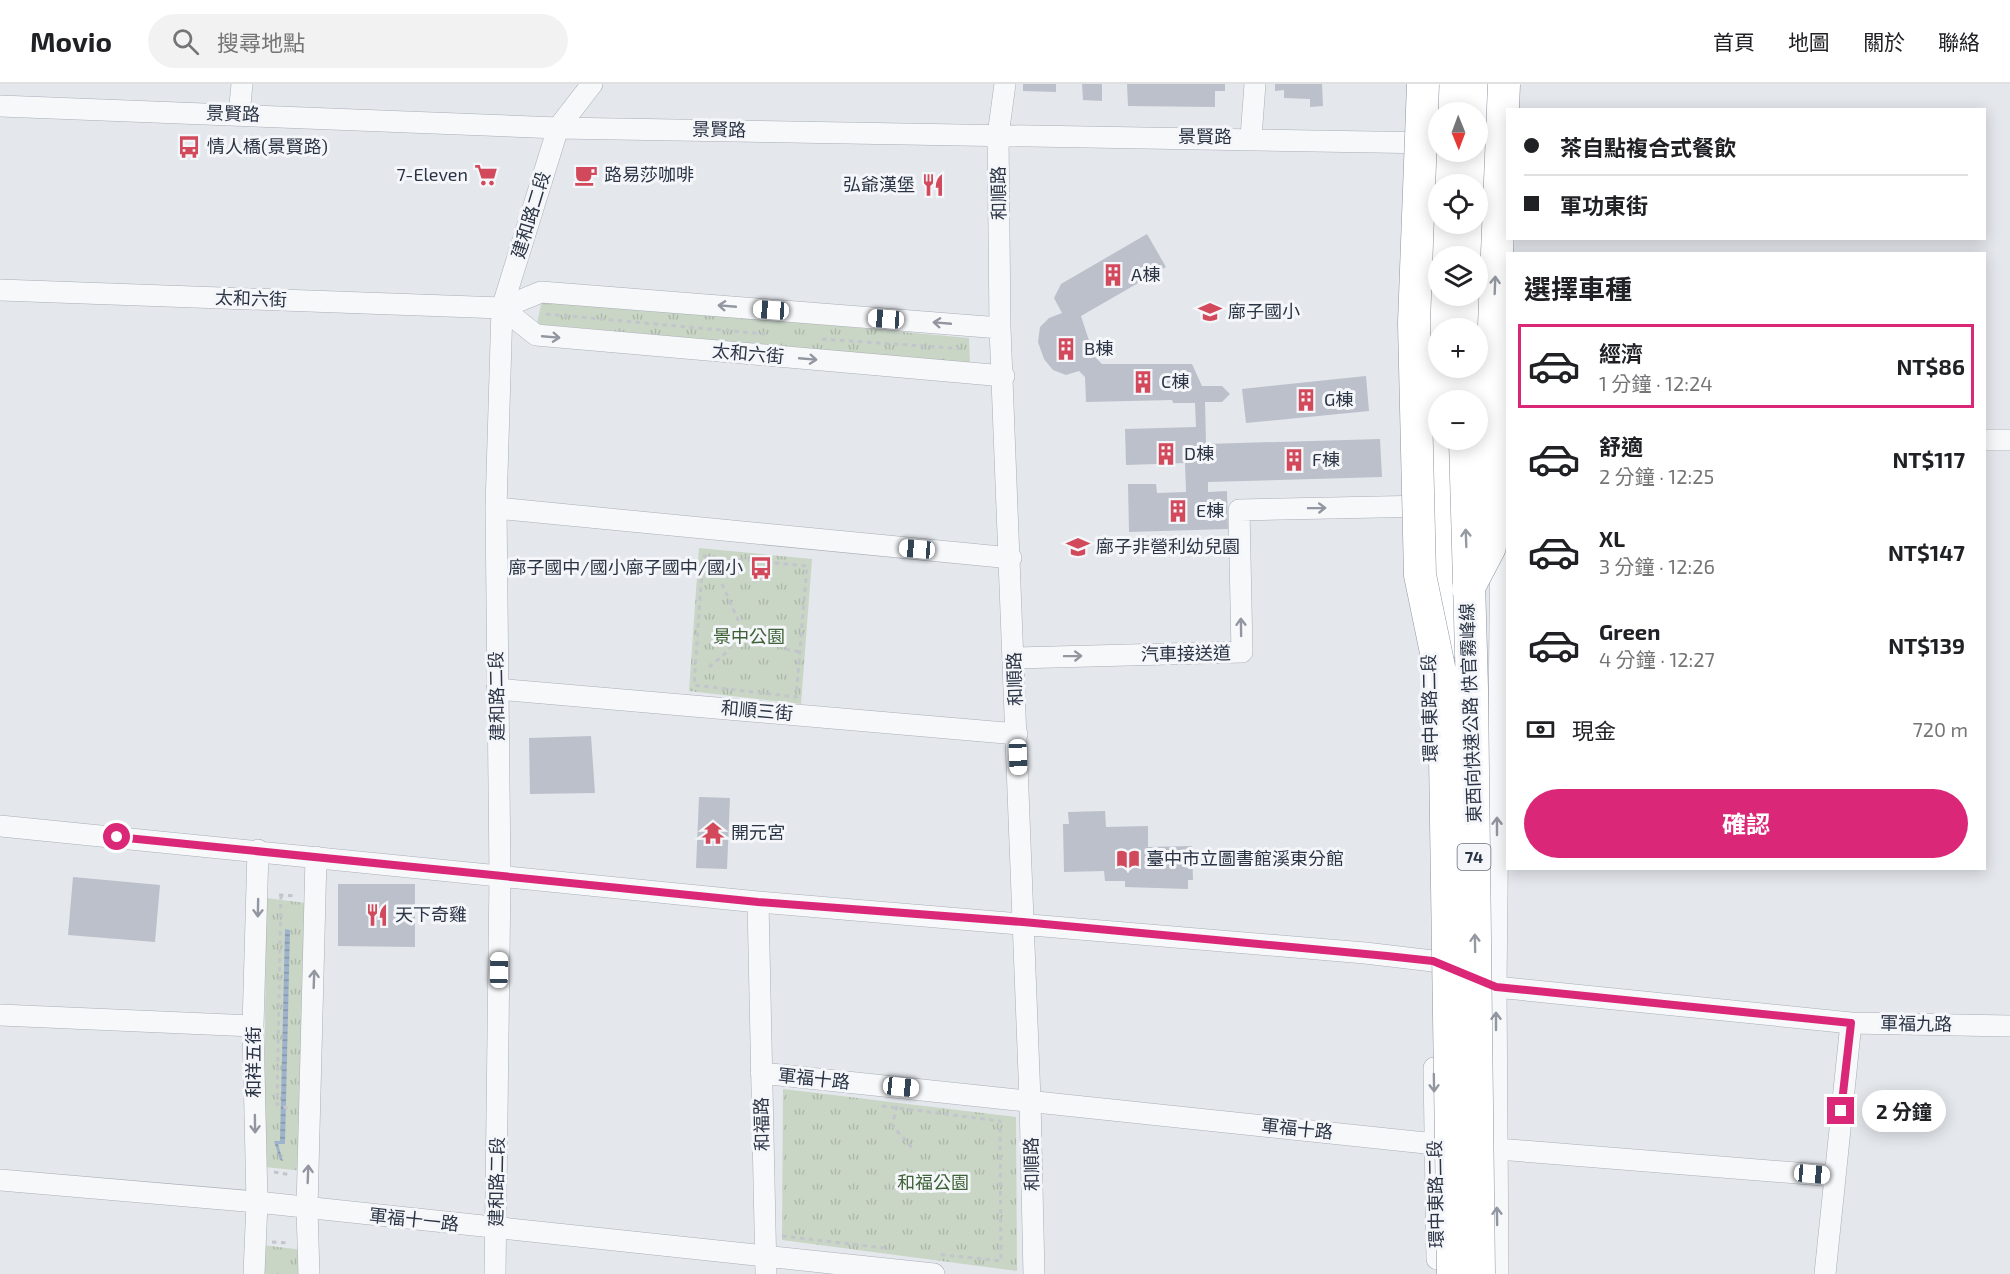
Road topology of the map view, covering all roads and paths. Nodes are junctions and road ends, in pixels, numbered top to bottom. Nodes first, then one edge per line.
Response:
1 (242, 84) edge
2 (592, 84) edge
3 (1005, 84) edge
4 (1255, 84) edge
5 (1417, 84) edge
6 (1423, 84) edge
7 (1435, 84) edge
8 (1445, 84) edge
9 (1473, 84) edge
10 (1504, 84) edge
11 (1515, 84) edge
12 (1436, 102) edge
13 (1444, 102) edge
14 (1472, 102) edge
15 (0, 106) edge
16 (1514, 108) edge
17 (239, 115) junction
18 (1428, 118) edge
19 (558, 128) junction
20 (998, 135) junction
21 (1251, 138) junction
22 (1428, 146) edge
23 (1488, 147) edge
24 (1506, 149) edge
25 (1437, 162) edge
26 (0, 290) edge
27 (502, 308) junction
28 (546, 314) dead end
29 (1000, 328) junction
30 (765, 334) dead end
31 (965, 338) dead end
32 (812, 339) dead end
33 (966, 349) junction
34 (966, 355) dead end
35 (1004, 376) junction
36 (1433, 390) edge
37 (1488, 400) edge
38 (1506, 400) edge
39 (1986, 440) edge
40 (2010, 440) edge
41 (1431, 450) edge
42 (1439, 450) edge
43 (1464, 450) edge
44 (1428, 506) junction
45 (496, 508) junction
46 (1011, 558) junction
47 (722, 584) dead end
48 (1467, 590) junction
49 (742, 628) junction
50 (800, 652) junction
51 (1014, 658) junction
52 (710, 667) dead end
53 (497, 689) junction
54 (1444, 692) junction
55 (1017, 734) junction
56 (0, 826) edge
57 (258, 850) junction
58 (316, 857) junction
59 (500, 876) junction
60 (258, 894) junction
61 (281, 895) dead end
62 (316, 897) junction
63 (758, 902) junction
64 (1023, 922) junction
65 (1433, 961) junction
66 (1496, 987) junction
67 (0, 1015) edge
68 (1851, 1023) junction
69 (254, 1026) junction
70 (2010, 1026) edge
71 (761, 1073) junction
72 (901, 1087) junction
73 (1030, 1100) junction
74 (875, 1106) dead end
75 (295, 1112) dead end
76 (1435, 1144) junction
77 (913, 1149) dead end
78 (1496, 1150) junction
79 (255, 1170) junction
80 (308, 1174) junction
81 (1834, 1176) junction
82 (0, 1180) edge
83 (257, 1202) junction
84 (307, 1209) junction
85 (782, 1226) dead end
86 (496, 1228) junction
87 (255, 1240) junction
88 (309, 1245) junction
89 (886, 1248) dead end
90 (933, 1264) edge
91 (765, 1265) edge
92 (254, 1274) edge
93 (309, 1274) edge
94 (495, 1274) edge
95 (1034, 1274) edge
96 (1437, 1274) edge
97 (1453, 1274) edge
98 (1479, 1274) edge
99 (1498, 1274) edge
100 (1825, 1274) edge

1 - 17 street
2 - 19 street
3 - 20 street, 和順路
4 - 21 street
5 - 18 street, 環中東路二段
6 - 54 highway, bridge
7 - 12 street, 環中東路二段
8 - 13 highway
9 - 14 highway
48 -> 10 highway, bridge
11 - 16 street
15 - 17 street, 景賢路
17 - 19 street, 景賢路
19 - 20 street, 景賢路
19 - 27 street, 建和路二段
20 - 21 street, 景賢路
20 - 29 street, 和順路
21 - 22 street, 景賢路
23 - 24 street
25 - 36 street, 環中東路二段
26 - 27 street, 太和六街
29 -> 27 street, 太和六街
27 -> 35 street, 太和六街
27 - 45 street, 建和路二段
28 - 30 path
29 - 35 street, 和順路
31 - 33 path
32 - 33 path
33 - 34 path
35 - 46 street, 和順路
37 - 38 street
66 -> 38 street
39 - 40 street
41 - 44 street, 環中東路二段
42 - 54 highway, 東西向快速公路 快官霧峰線 / 74, bridge
48 -> 43 highway, 東西向快速公路 快官霧峰線 / 74, bridge
51 -> 44 street, 汽車接送道
44 - 65 street, 環中東路二段
45 - 46 street
45 - 53 street, 建和路二段
46 - 51 street, 和順路
47 - 49 path
98 -> 48 highway, 東西向快速公路 快官霧峰線 / 74, bridge
49 - 50 path
49 - 52 path
50 - 50 path
51 - 55 street, 和順路
53 - 55 street, 和順三街
53 - 59 street, 建和路二段
54 - 97 highway, 東西向快速公路 快官霧峰線 / 74, bridge
55 - 64 street, 和順路
56 - 57 street, 軍福九路
57 - 58 street, 軍福九路
57 - 60 street, 和祥五街
58 - 59 street, 軍福九路
58 - 62 street
59 - 63 street, 軍福九路
59 - 86 street, 建和路二段
60 - 62 path
60 -> 69 street, 和祥五街
61 - 75 path
80 -> 62 street
63 - 64 street, 軍福九路
63 - 71 street, 和福路
64 - 65 street, 軍福九路
64 - 73 street, 和順路
65 - 66 street, 軍福九路
65 -> 76 street, 環中東路二段
66 - 68 street, 軍福九路
78 -> 66 street
67 - 69 street
68 - 70 street, 軍福九路
68 - 81 street
69 -> 79 street, 和祥五街
71 - 72 street, 軍福十路
71 - 91 street, 和福路
72 - 73 street, 軍福十路
72 - 77 path
73 - 76 street, 軍福十路
73 - 95 street, 和順路
74 - 90 path
76 - 78 street, 軍福十路
76 - 96 street, 環中東路二段
78 - 81 street, 軍福十路
99 -> 78 street
79 - 80 path
79 - 83 street, 和祥五街
80 - 84 street
81 - 100 street
82 - 83 street, 軍福十一路
83 - 84 street, 軍福十一路
83 - 87 street, 和祥五街
84 - 86 street, 軍福十一路
84 - 88 street
85 - 89 path
86 - 91 street, 軍福十一路
86 - 94 street, 建和路二段
87 - 88 path
87 - 92 street, 和祥五街
88 - 93 street
90 - 91 street, 軍福十一路

